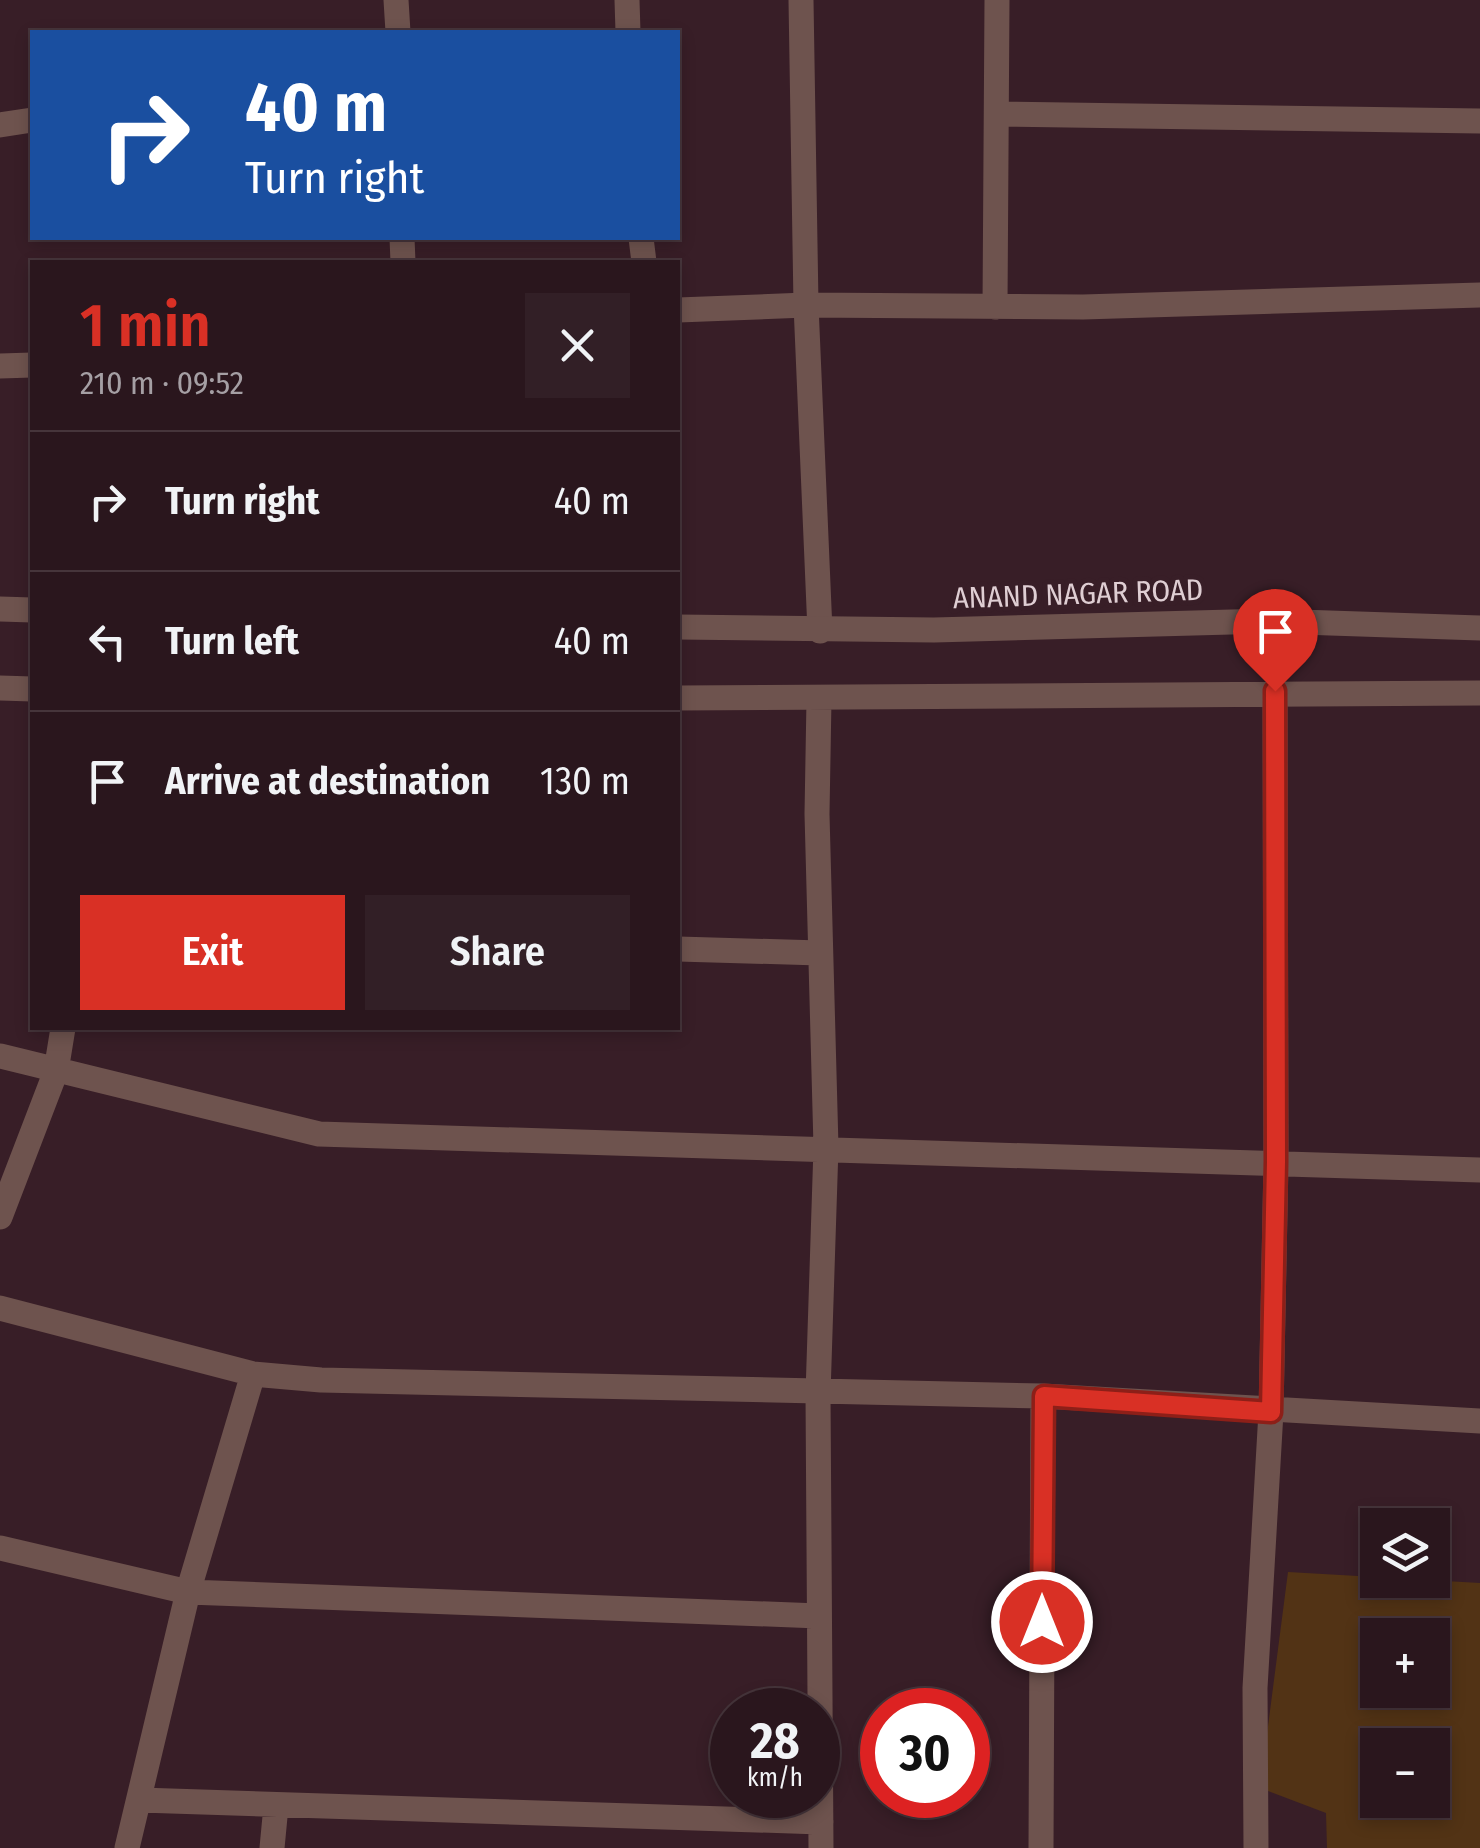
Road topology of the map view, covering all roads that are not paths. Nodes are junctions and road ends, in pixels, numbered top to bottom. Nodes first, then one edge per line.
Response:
1 (396, 0) edge
2 (627, 0) edge
3 (801, 0) edge
4 (997, 0) edge
5 (398, 30) edge
6 (628, 30) edge
7 (1000, 114) junction
8 (30, 120) edge
9 (1480, 121) edge
10 (0, 125) edge
11 (1480, 295) edge
12 (806, 305) junction
13 (996, 307) junction
14 (680, 310) edge
15 (30, 364) edge
16 (0, 366) edge
17 (0, 609) edge
18 (30, 610) edge
19 (680, 627) edge
20 (1480, 628) edge
21 (820, 631) junction
22 (0, 688) edge
23 (30, 689) edge
24 (1275, 691) junction
25 (1480, 693) edge
26 (680, 698) edge
27 (819, 699) junction
28 (680, 949) edge
29 (820, 953) junction
30 (63, 1030) edge
31 (0, 1056) edge
32 (56, 1072) junction
33 (826, 1147) junction
34 (1276, 1162) junction
35 (1480, 1170) edge
36 (0, 1217) edge
37 (0, 1308) edge
38 (253, 1374) junction
39 (818, 1394) junction
40 (1044, 1396) junction
41 (1271, 1412) junction
42 (1480, 1421) edge
43 (0, 1548) edge
44 (188, 1592) junction
45 (820, 1616) junction
46 (140, 1800) junction
47 (276, 1806) junction
48 (821, 1835) edge
49 (127, 1848) edge
50 (272, 1848) edge
51 (1041, 1848) edge
52 (1256, 1848) edge

1 - 5 street
2 - 6 street
3 - 12 street
4 - 7 street
7 - 9 street
7 - 13 street
8 - 10 street
11 - 13 street
12 - 13 street
12 - 14 street
12 - 21 street
15 - 16 street
17 - 18 street
19 - 21 street, ANAND NAGAR ROAD
20 - 21 street, ANAND NAGAR ROAD
22 - 23 street
24 - 25 street
24 - 27 street
24 - 34 street
26 - 27 street
27 - 29 street
28 - 29 street
29 - 33 street
30 - 32 street
31 - 32 street
32 - 33 street
32 - 36 street
33 - 34 street
33 - 39 street
34 - 35 street
34 - 41 street
37 - 38 street
38 - 39 street
38 - 44 street
39 - 40 street
39 - 45 street
40 - 41 street
40 - 51 street
41 - 42 street
41 - 52 street
43 - 44 street
44 - 45 street
44 - 46 street
45 - 48 street
46 - 47 street
46 - 49 street
47 - 48 street
47 - 50 street

